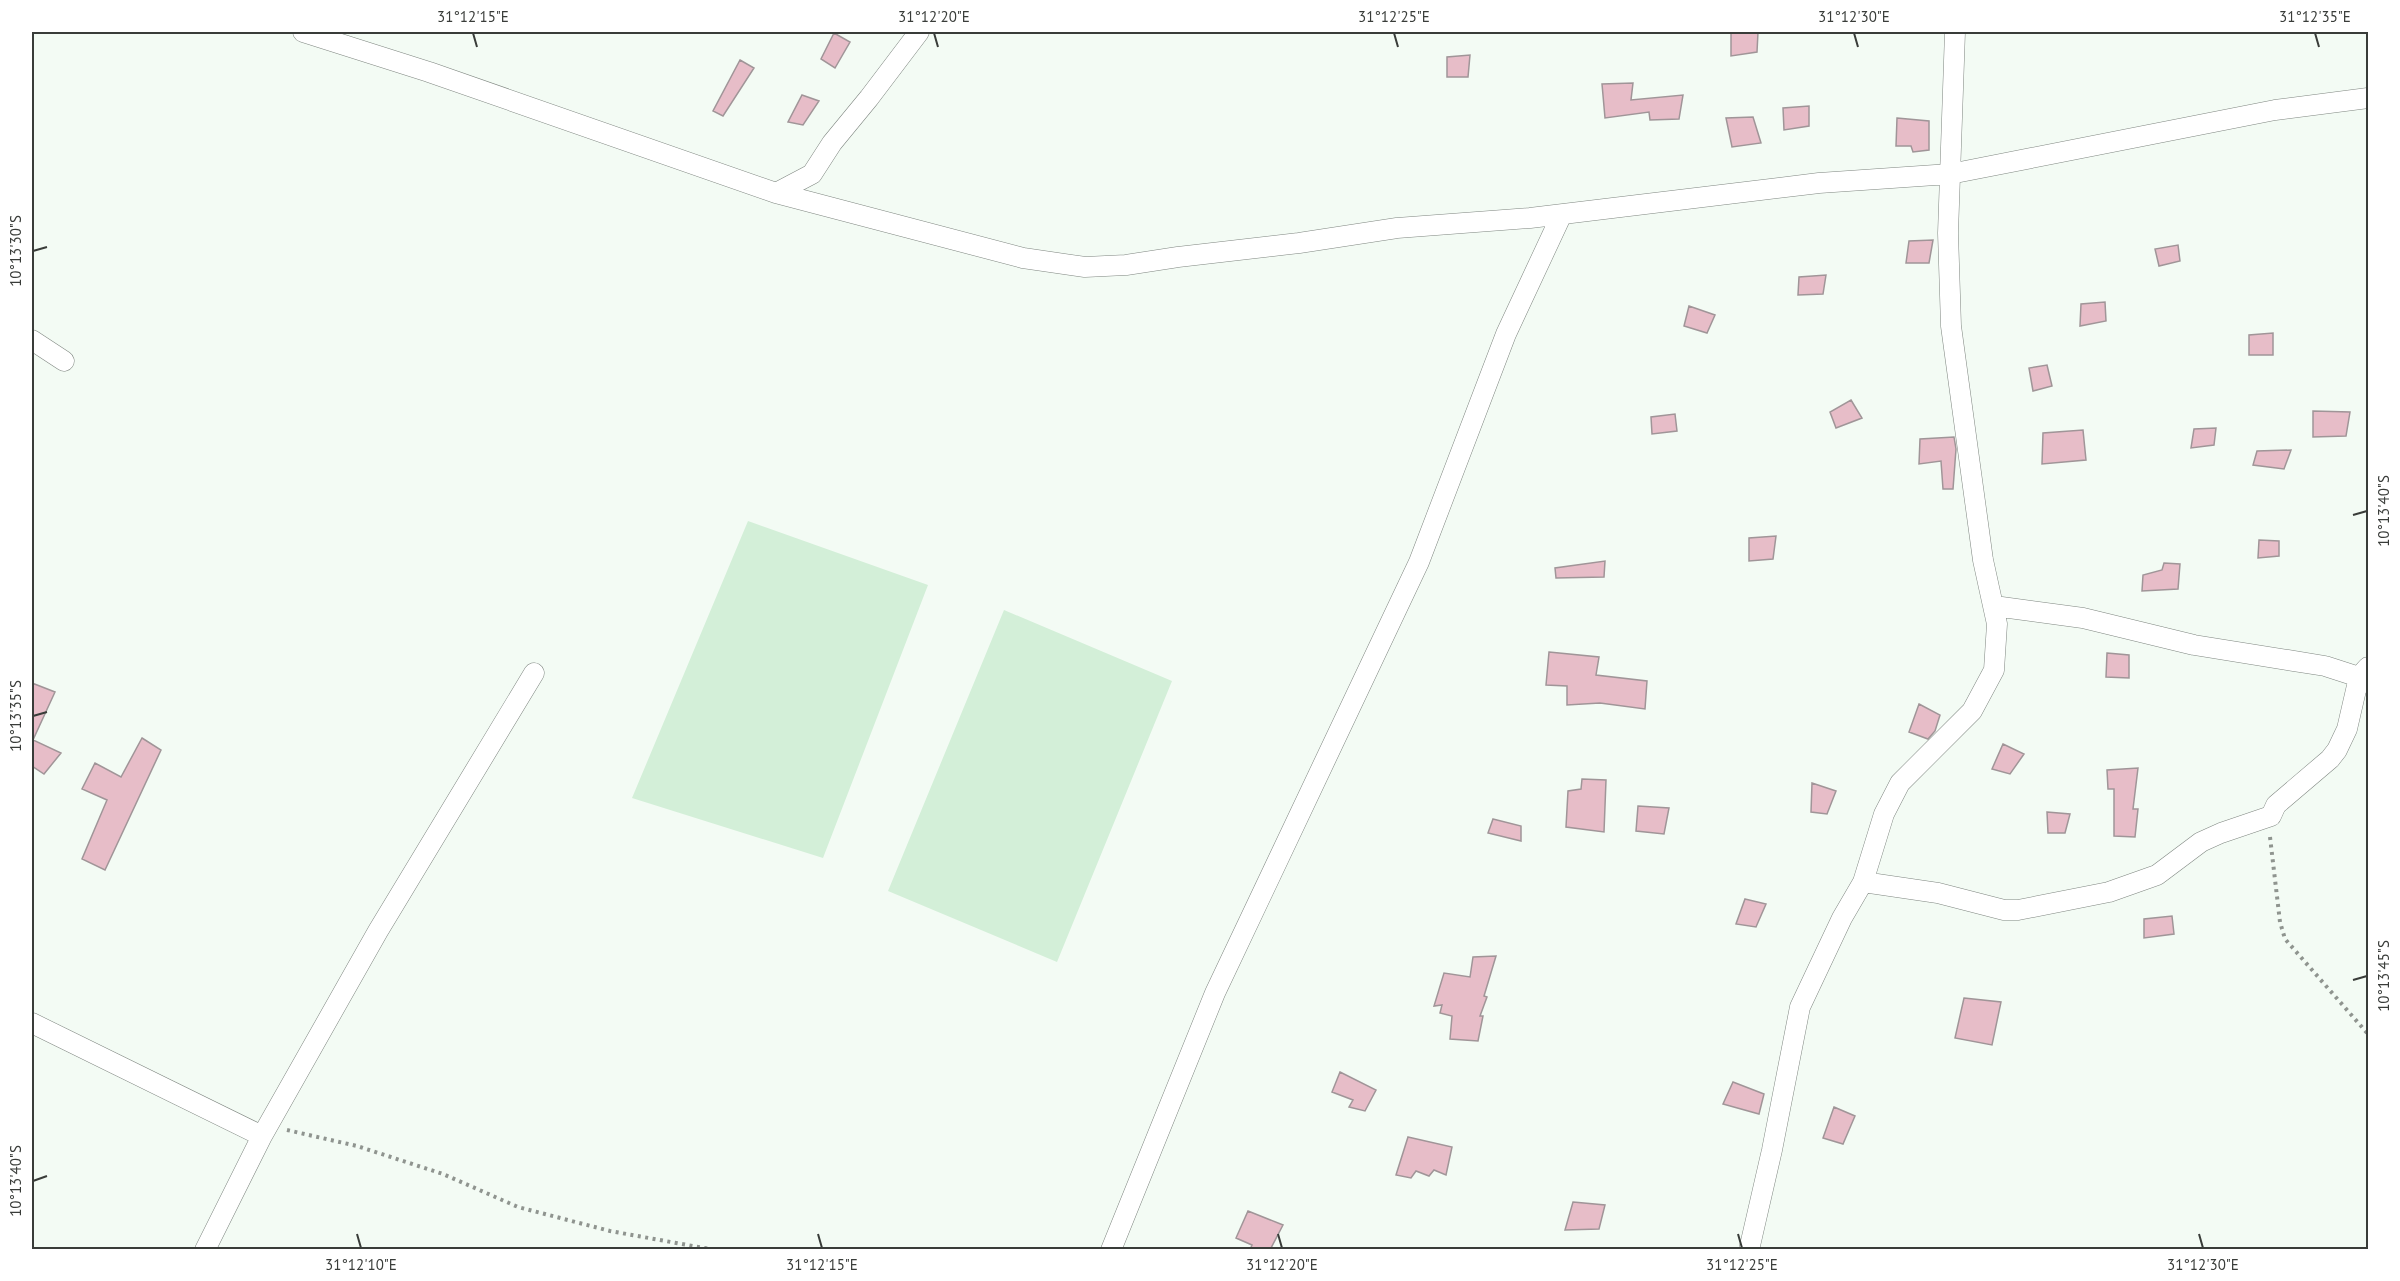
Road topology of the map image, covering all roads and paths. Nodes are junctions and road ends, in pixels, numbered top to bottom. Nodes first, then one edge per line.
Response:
1 (303, 32) edge
2 (919, 32) edge
3 (1955, 32) edge
4 (2368, 98) edge
5 (1950, 174) junction
6 (776, 193) junction
7 (1562, 214) junction
8 (32, 340) edge
9 (64, 361) dead end
10 (1994, 606) junction
11 (534, 672) dead end
12 (2365, 676) edge
13 (2271, 816) junction
14 (1863, 882) junction
15 (32, 1023) edge
16 (2368, 1034) edge
17 (266, 1130) junction
18 (205, 1250) edge
19 (715, 1250) edge
20 (1111, 1250) edge
21 (1749, 1250) edge

1 - 6 street
2 - 6 street
3 - 5 street
4 - 5 street
5 - 7 street
5 - 10 street
6 - 7 street
7 - 20 street
8 - 9 street
10 - 12 street
10 - 14 street
11 - 17 street
12 - 13 street
13 - 14 street
13 - 16 path
14 - 21 street
15 - 17 street
17 - 18 street
17 - 19 path

